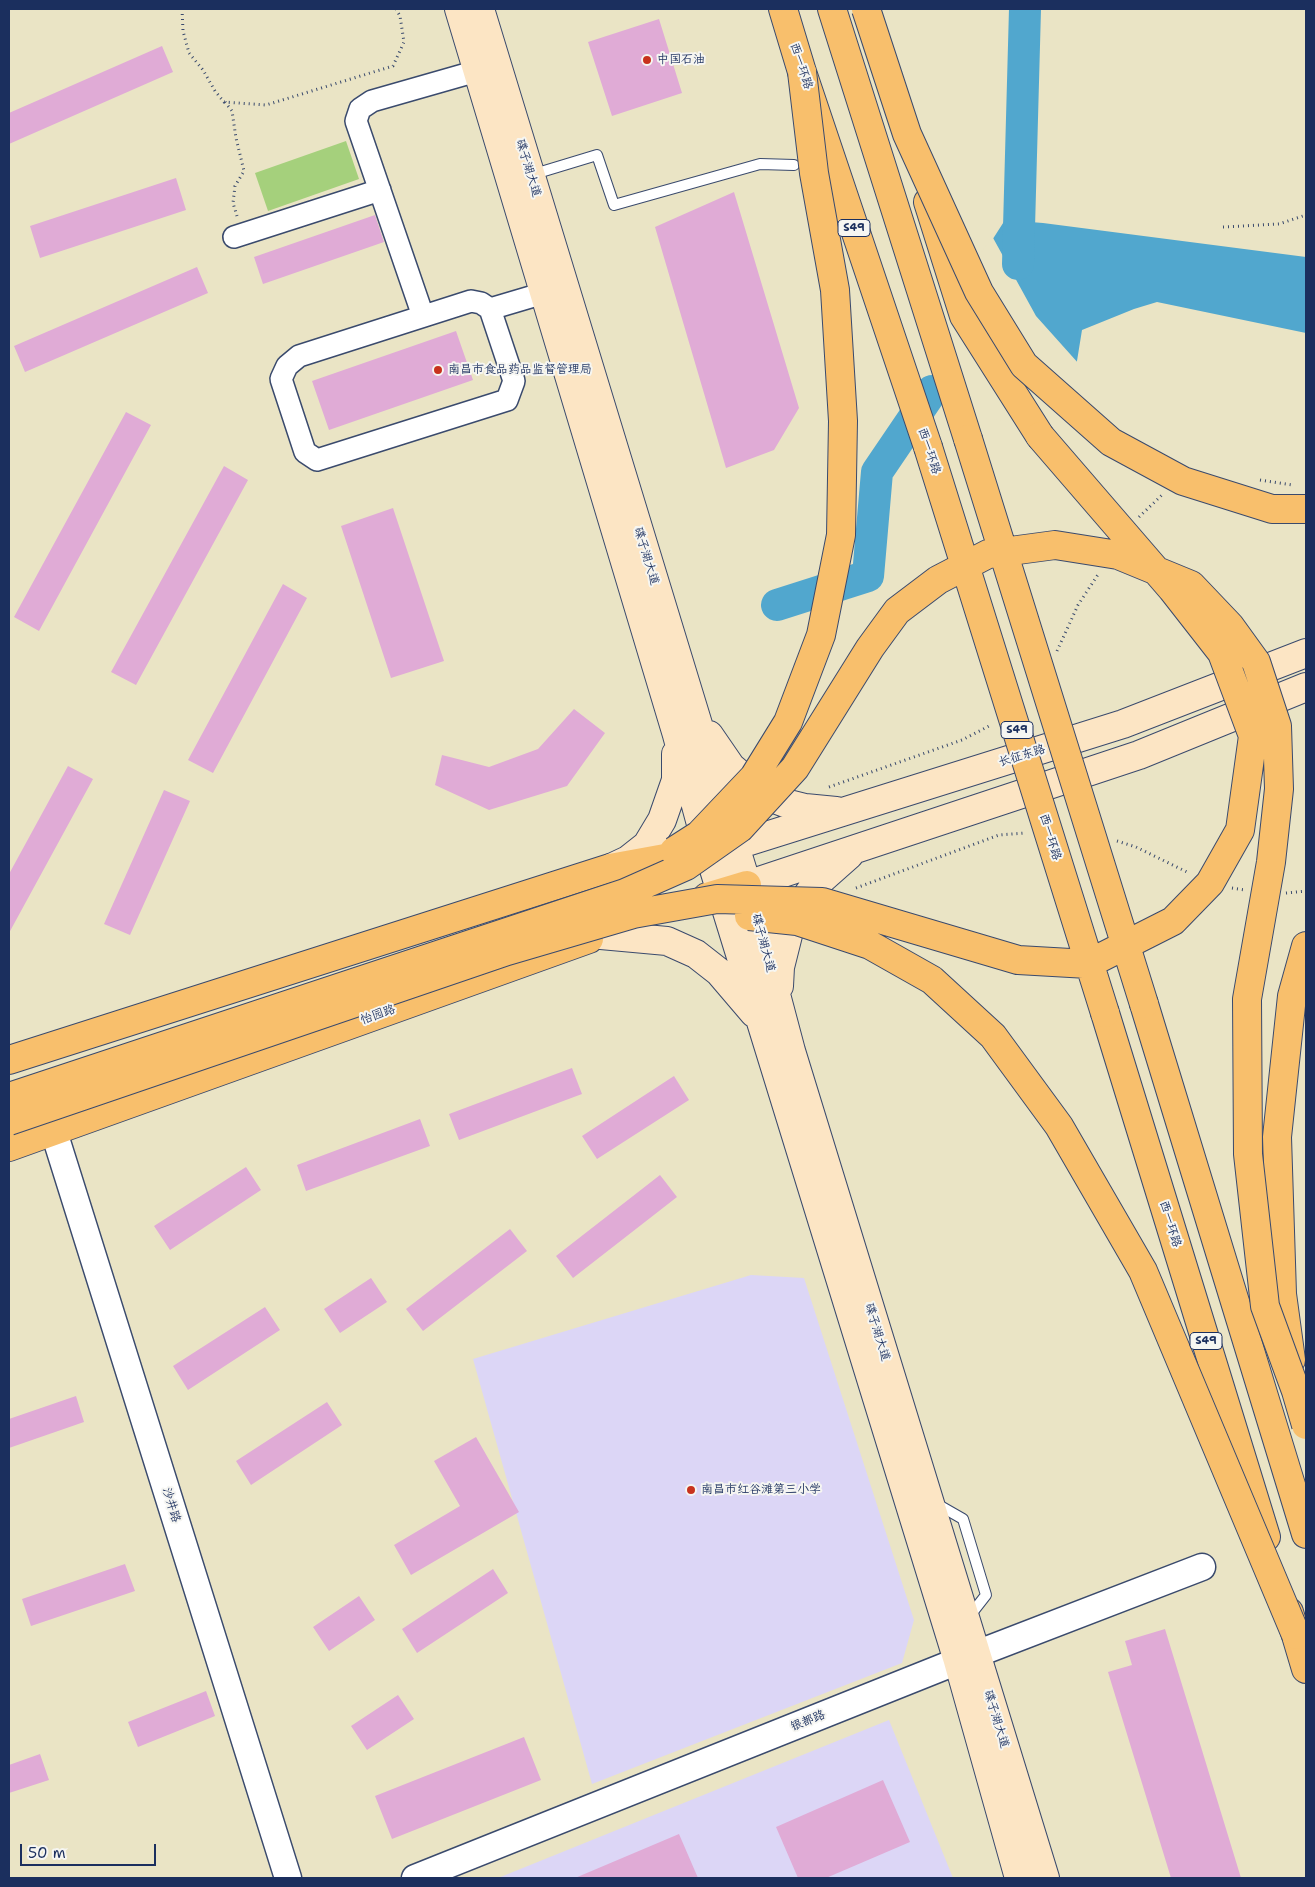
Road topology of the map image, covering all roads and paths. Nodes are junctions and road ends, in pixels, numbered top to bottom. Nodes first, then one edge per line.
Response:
1 (182, 9) edge
2 (396, 9) edge
3 (459, 9) edge
4 (480, 9) edge
5 (783, 9) edge
6 (832, 9) edge
7 (866, 9) edge
8 (477, 71) junction
9 (802, 72) junction
10 (224, 102) junction
11 (907, 134) junction
12 (794, 165) dead end
13 (530, 175) junction
14 (380, 190) junction
15 (1306, 214) edge
16 (1223, 227) dead end
17 (238, 236) joint
18 (544, 293) junction
19 (490, 309) junction
20 (423, 316) junction
21 (1306, 509) edge
22 (1306, 653) edge
23 (1306, 687) edge
24 (690, 702) junction
25 (677, 736) junction
26 (843, 812) junction
27 (734, 846) junction
28 (855, 849) junction
29 (708, 850) junction
30 (610, 868) junction
31 (747, 885) junction
32 (721, 892) junction
33 (521, 927) junction
34 (601, 934) junction
35 (1306, 946) edge
36 (506, 951) junction
37 (770, 1012) junction
38 (9, 1060) edge
39 (9, 1096) edge
40 (9, 1121) edge
41 (54, 1132) junction
42 (9, 1147) edge
43 (1296, 1391) junction
44 (1306, 1425) edge
45 (1306, 1534) edge
46 (1202, 1567) dead end
47 (1296, 1635) junction
48 (967, 1658) junction
49 (1306, 1669) edge
50 (288, 1878) edge
51 (415, 1878) edge
52 (1019, 1878) edge
53 (1045, 1878) edge

1 - 10 path
2 - 10 path
3 - 8 main road, 碟子湖大道
4 - 13 main road, 碟子湖大道
5 - 9 main road, 西一环路 / S49
6 - 45 main road, bridge
7 - 11 main road, bridge
8 - 14 street
8 - 18 main road, 碟子湖大道
9 - 33 main road, bridge
9 - 47 main road, 西一环路 / S49, bridge
10 - 17 path
11 - 21 main road, bridge
11 - 36 main road, bridge
12 - 13 lane
13 - 24 main road, 碟子湖大道
14 - 17 street
14 - 20 street
15 - 16 path
18 - 19 street
18 - 25 main road, 碟子湖大道
19 - 20 street
19 - 20 street
22 - 26 main road, 长征东路
23 - 28 main road
24 - 26 main road
24 - 27 main road, 碟子湖大道
25 - 29 main road, 碟子湖大道
25 - 30 main road
26 - 27 main road, 长征东路
27 - 29 main road
27 - 31 main road, 碟子湖大道
28 - 31 main road
28 - 37 main road
29 - 30 main road
29 - 32 main road, 碟子湖大道
30 - 38 main road
31 - 32 main road, 怡园路
31 - 37 main road, 碟子湖大道
32 - 34 main road, 怡园路
32 - 37 main road, 碟子湖大道
33 - 39 main road, bridge
33 - 43 main road, bridge
34 - 37 main road
34 - 41 main road, 怡园路
35 - 43 main road, bridge
36 - 40 main road, bridge
36 - 47 main road, bridge
37 - 48 main road, 碟子湖大道
37 - 48 main road, 碟子湖大道
41 - 42 main road, 怡园路
41 - 50 street, 沙井路
43 - 44 main road, bridge
46 - 48 street, 银都路
47 - 49 main road, 西一环路 / S49
48 - 51 street, 银都路
48 - 52 main road, 碟子湖大道
48 - 53 main road, 碟子湖大道

